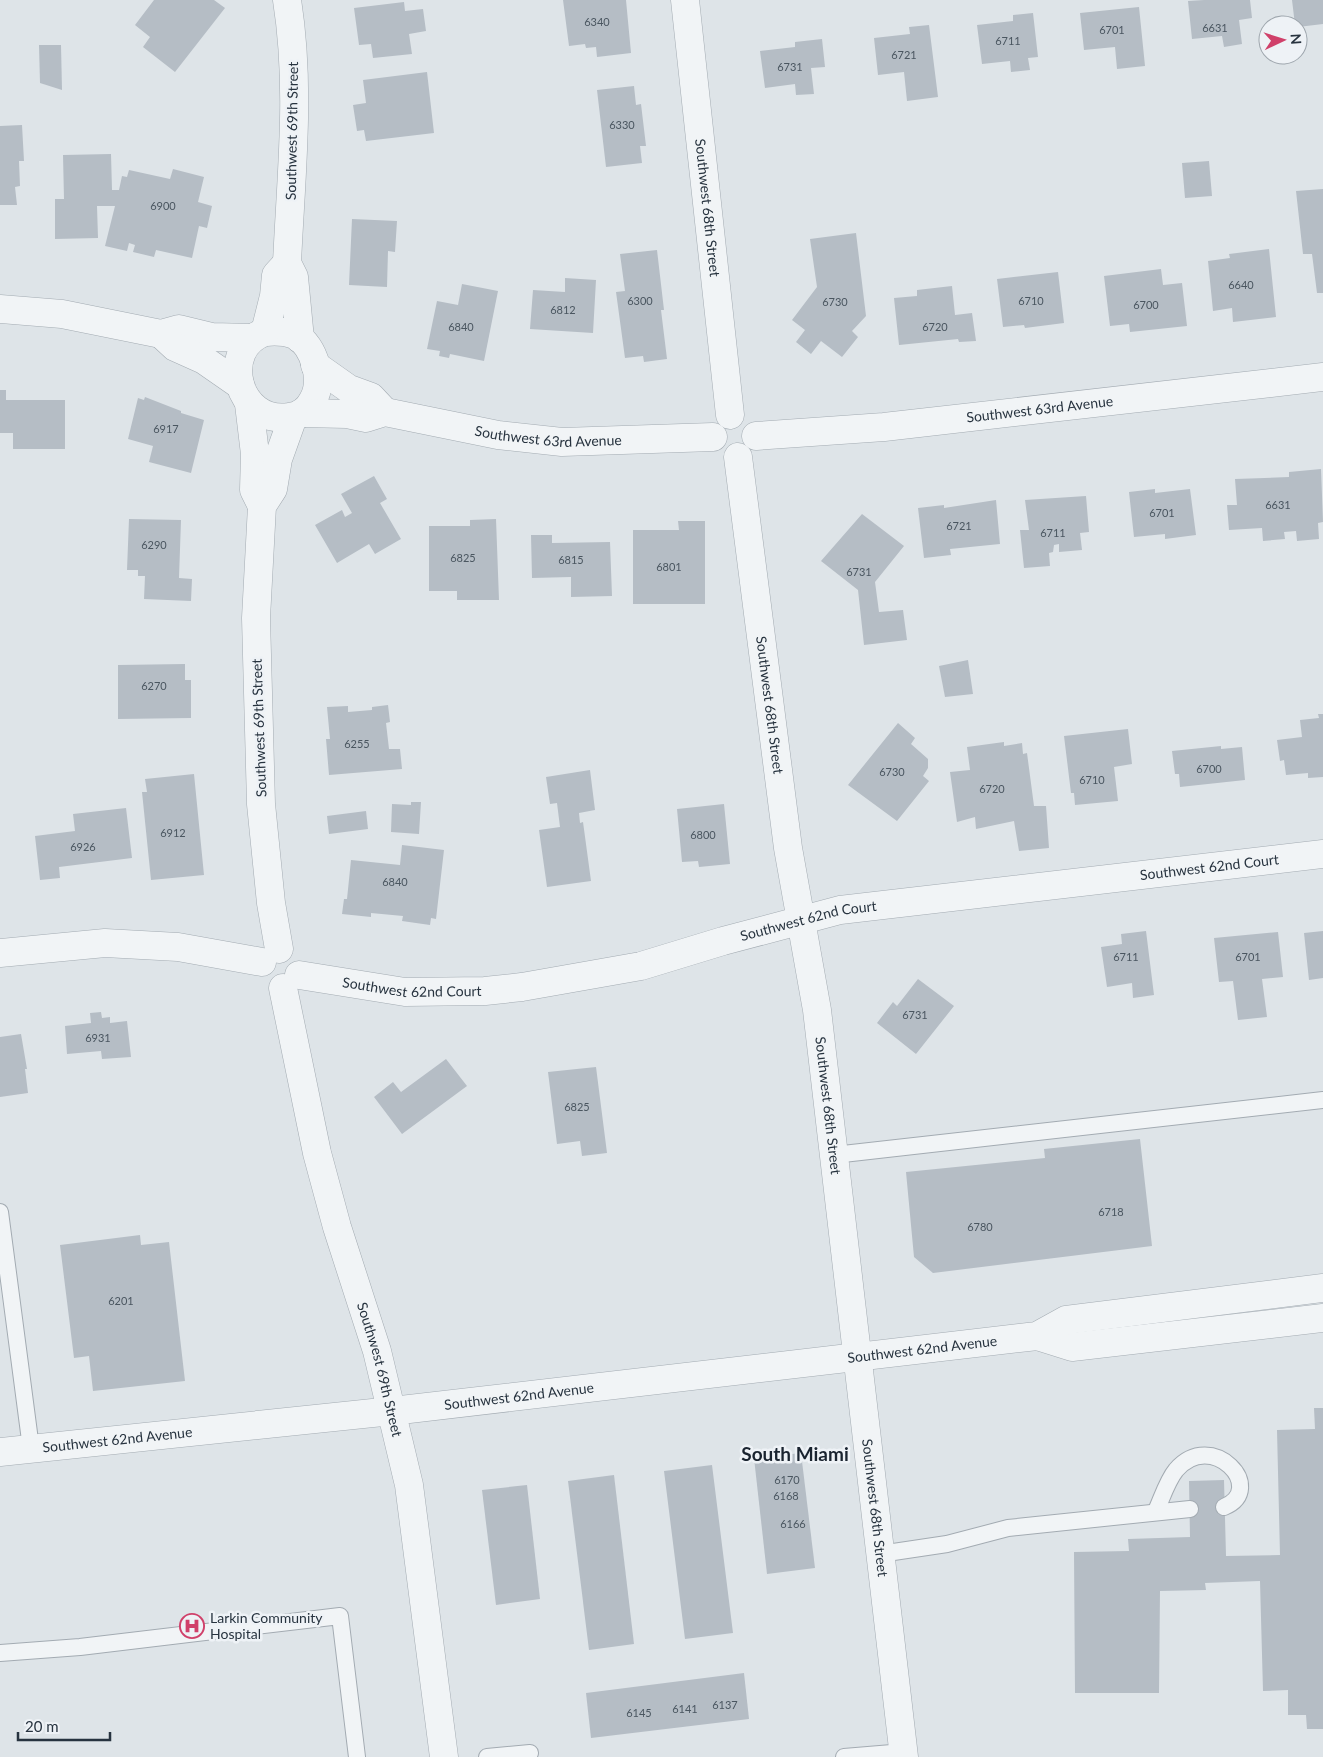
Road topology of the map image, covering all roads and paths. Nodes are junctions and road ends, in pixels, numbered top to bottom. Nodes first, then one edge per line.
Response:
1 (288, 0) edge
2 (684, 0) edge
3 (287, 263) junction
4 (0, 309) edge
5 (161, 334) junction
6 (258, 335) junction
7 (300, 339) junction
8 (315, 365) junction
9 (1323, 377) edge
10 (245, 395) junction
11 (385, 412) junction
12 (298, 415) junction
13 (730, 415) junction
14 (756, 436) junction
15 (714, 437) junction
16 (738, 457) junction
17 (262, 506) junction
18 (1323, 854) edge
19 (800, 920) junction
20 (0, 953) edge
21 (271, 955) junction
22 (291, 981) junction
23 (1323, 1100) edge
24 (834, 1155) junction
25 (0, 1212) edge
26 (1323, 1288) edge
27 (1323, 1318) edge
28 (1037, 1336) junction
29 (858, 1356) junction
30 (392, 1411) junction
31 (30, 1448) junction
32 (0, 1452) edge
33 (1224, 1506) dead end
34 (1190, 1509) dead end
35 (1156, 1511) junction
36 (880, 1554) junction
37 (0, 1653) edge
38 (530, 1753) dead end
39 (904, 1754) edge
40 (357, 1757) edge
41 (444, 1757) edge
42 (487, 1757) edge
43 (844, 1757) edge

1 - 3 street, Southwest 69th Street
2 - 13 street, Southwest 68th Street
3 - 6 street, Southwest 69th Street
3 - 7 street, Southwest 69th Street
4 - 5 street
5 - 6 street
5 - 10 street
6 - 7 street
6 - 10 street
7 - 8 street
8 - 11 street
8 - 12 street
9 - 14 street, Southwest 63rd Avenue
10 - 12 street
10 - 17 street, Southwest 69th Street
11 - 12 street, Southwest 63rd Avenue
11 - 15 street, Southwest 63rd Avenue
12 - 17 street, Southwest 69th Street
13 - 14 street
13 - 15 street
14 - 16 street
15 - 16 street
16 - 19 street, Southwest 68th Street
17 - 21 street, Southwest 69th Street
18 - 19 street, Southwest 62nd Court
19 - 22 street, Southwest 62nd Court
19 - 24 street, Southwest 68th Street
20 - 21 street
21 - 22 street, Southwest 69th Street
22 - 30 street, Southwest 69th Street
23 - 24 lane
24 - 29 street, Southwest 68th Street
25 - 31 lane
26 - 28 street, Southwest 62nd Avenue
27 - 28 street, Southwest 62nd Avenue
28 - 29 street, Southwest 62nd Avenue
29 - 30 street, Southwest 62nd Avenue
29 - 36 street, Southwest 68th Street
30 - 31 street, Southwest 62nd Avenue
30 - 41 street, Southwest 69th Street
31 - 32 street, Southwest 62nd Avenue
33 - 35 lane
34 - 35 lane
35 - 36 lane
36 - 39 street, Southwest 68th Street
37 - 40 lane
38 - 42 lane
39 - 43 lane

